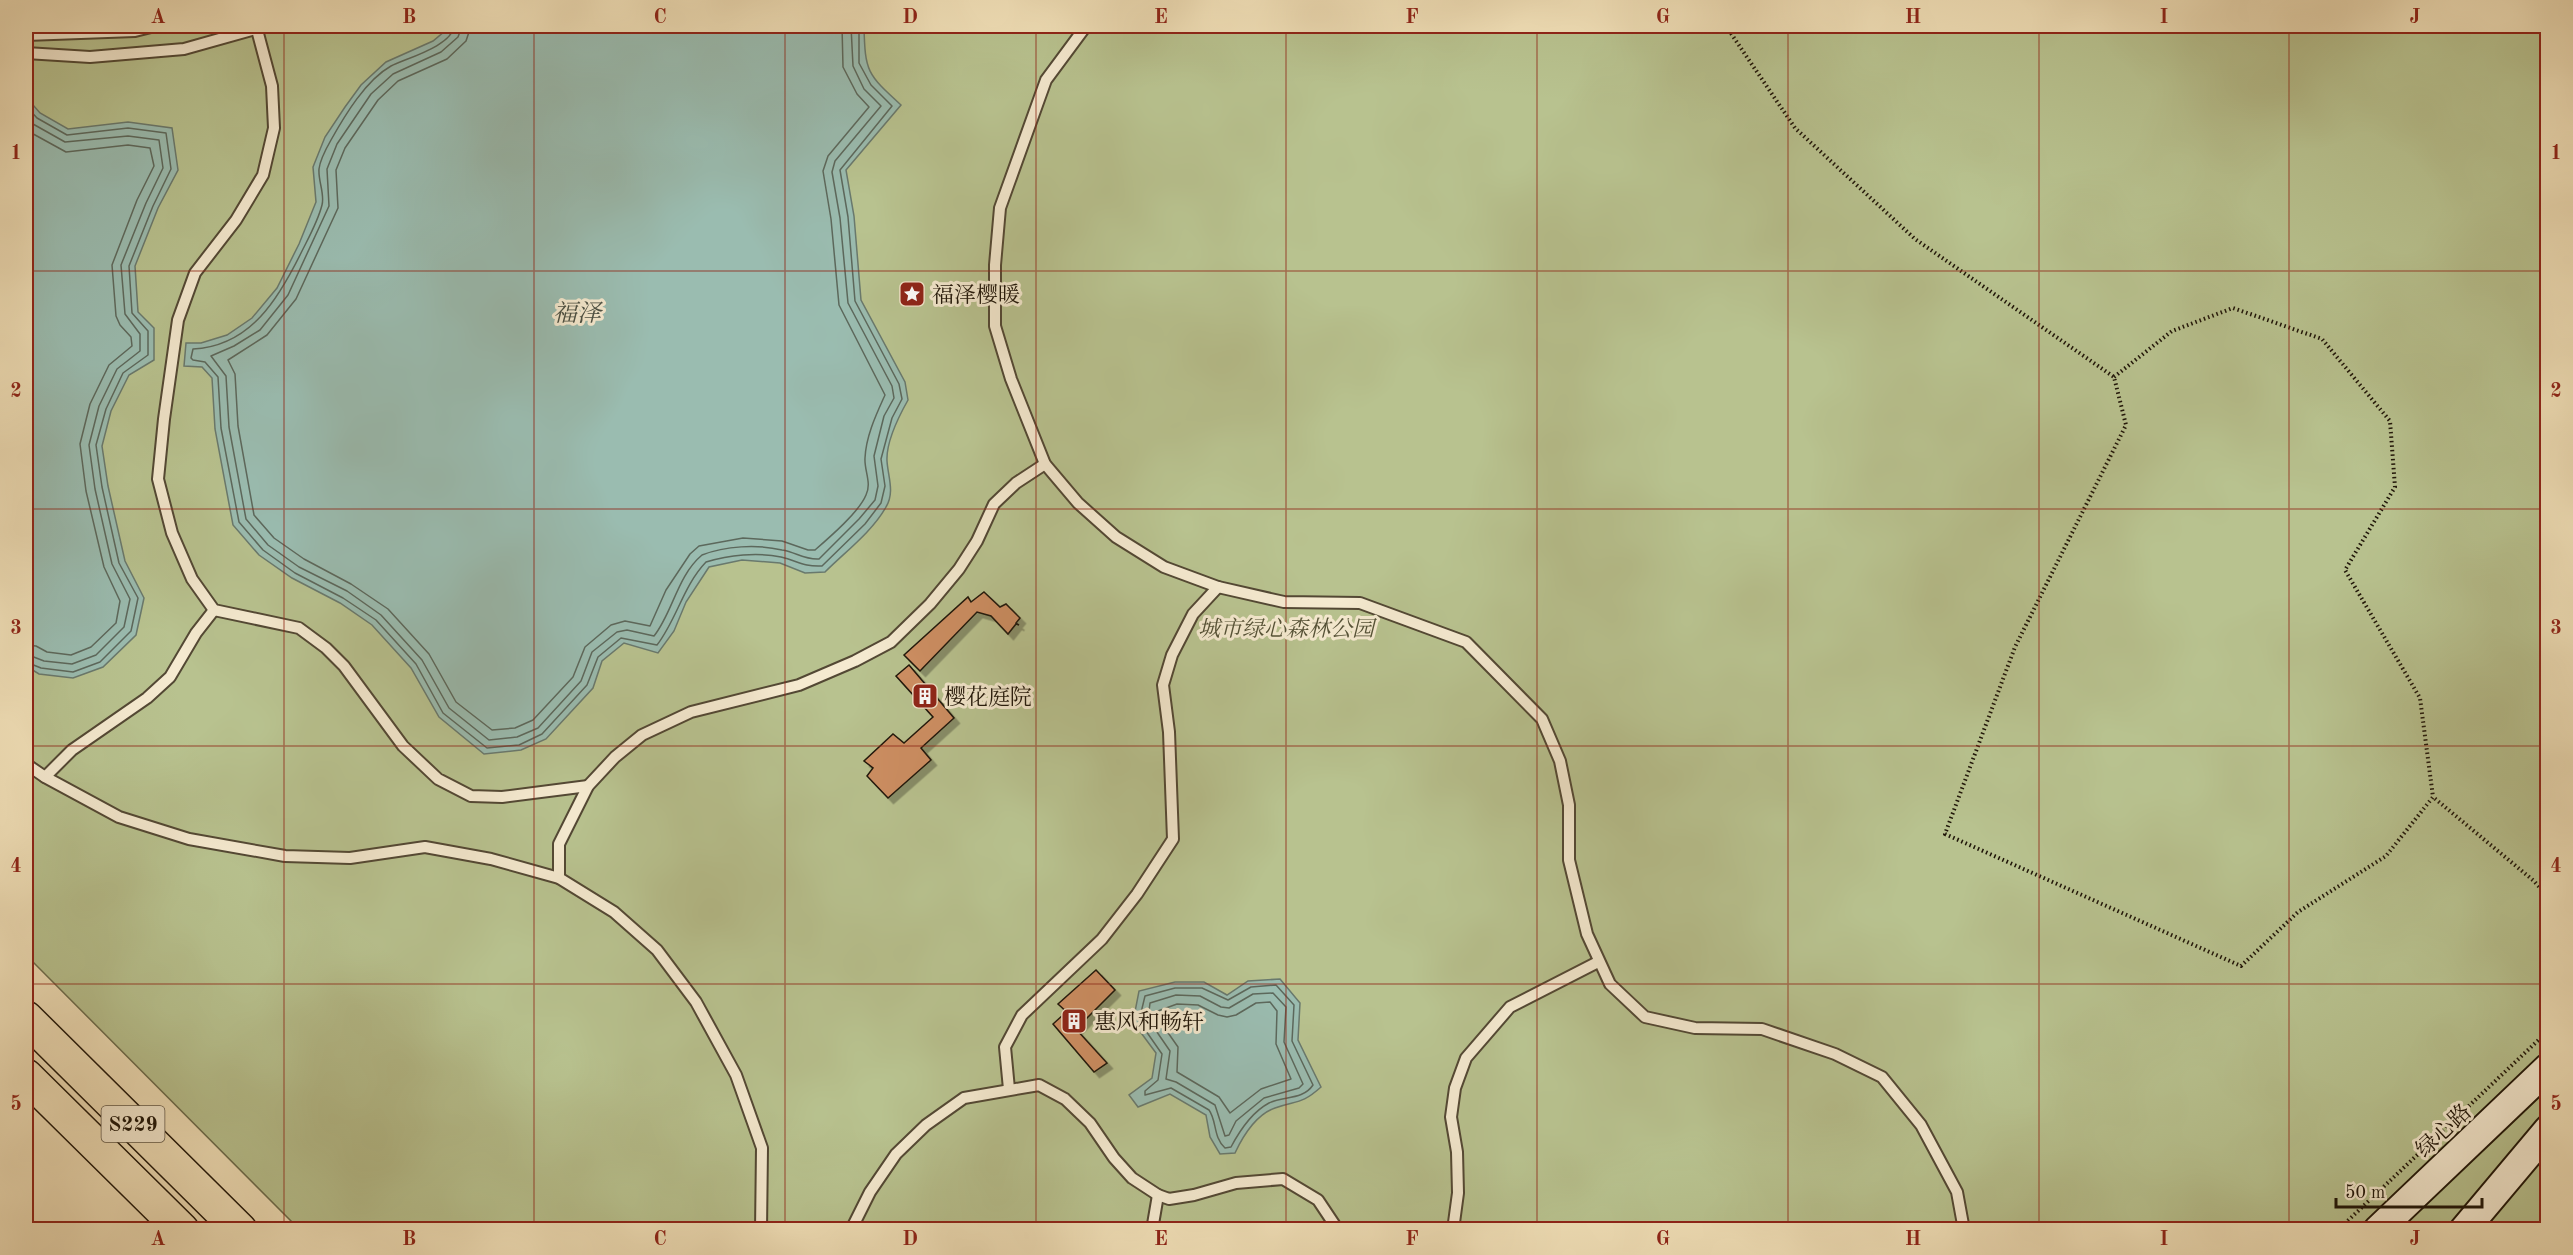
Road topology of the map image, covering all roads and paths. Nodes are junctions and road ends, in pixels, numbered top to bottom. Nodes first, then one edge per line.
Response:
1 (154, 26) edge
2 (260, 26) edge
3 (1086, 26) edge
4 (1734, 26) edge
5 (26, 35) edge
6 (26, 53) edge
7 (2114, 377) junction
8 (1045, 464) junction
9 (1218, 587) junction
10 (214, 610) junction
11 (26, 764) edge
12 (45, 777) junction
13 (588, 786) junction
14 (2433, 797) junction
15 (559, 878) junction
16 (2547, 897) edge
17 (1598, 962) junction
18 (26, 1018) edge
19 (2547, 1031) edge
20 (2546, 1070) edge
21 (26, 1076) edge
22 (1010, 1089) junction
23 (2547, 1130) edge
24 (1158, 1195) junction
25 (182, 1230) edge
26 (240, 1230) edge
27 (761, 1230) edge
28 (851, 1230) edge
29 (1152, 1230) edge
30 (1338, 1230) edge
31 (1453, 1230) edge
32 (1964, 1230) edge
33 (2338, 1230) edge
34 (2378, 1230) edge
35 (2464, 1230) edge

1 - 5 lane
2 - 6 lane
2 - 10 lane
3 - 8 lane
4 - 7 path
7 - 14 path
7 - 14 path
8 - 9 lane
8 - 13 lane
9 - 17 lane
9 - 22 lane
10 - 12 lane
10 - 13 lane
11 - 12 lane
12 - 15 lane
13 - 15 lane
14 - 16 path
15 - 27 lane
17 - 31 lane
17 - 32 lane
18 - 26 main road, S229
19 - 33 path, 绿心路
20 - 34 main road, 绿心路
21 - 25 main road, S229
22 - 24 lane
22 - 28 lane
23 - 35 main road
24 - 29 lane
24 - 30 lane

